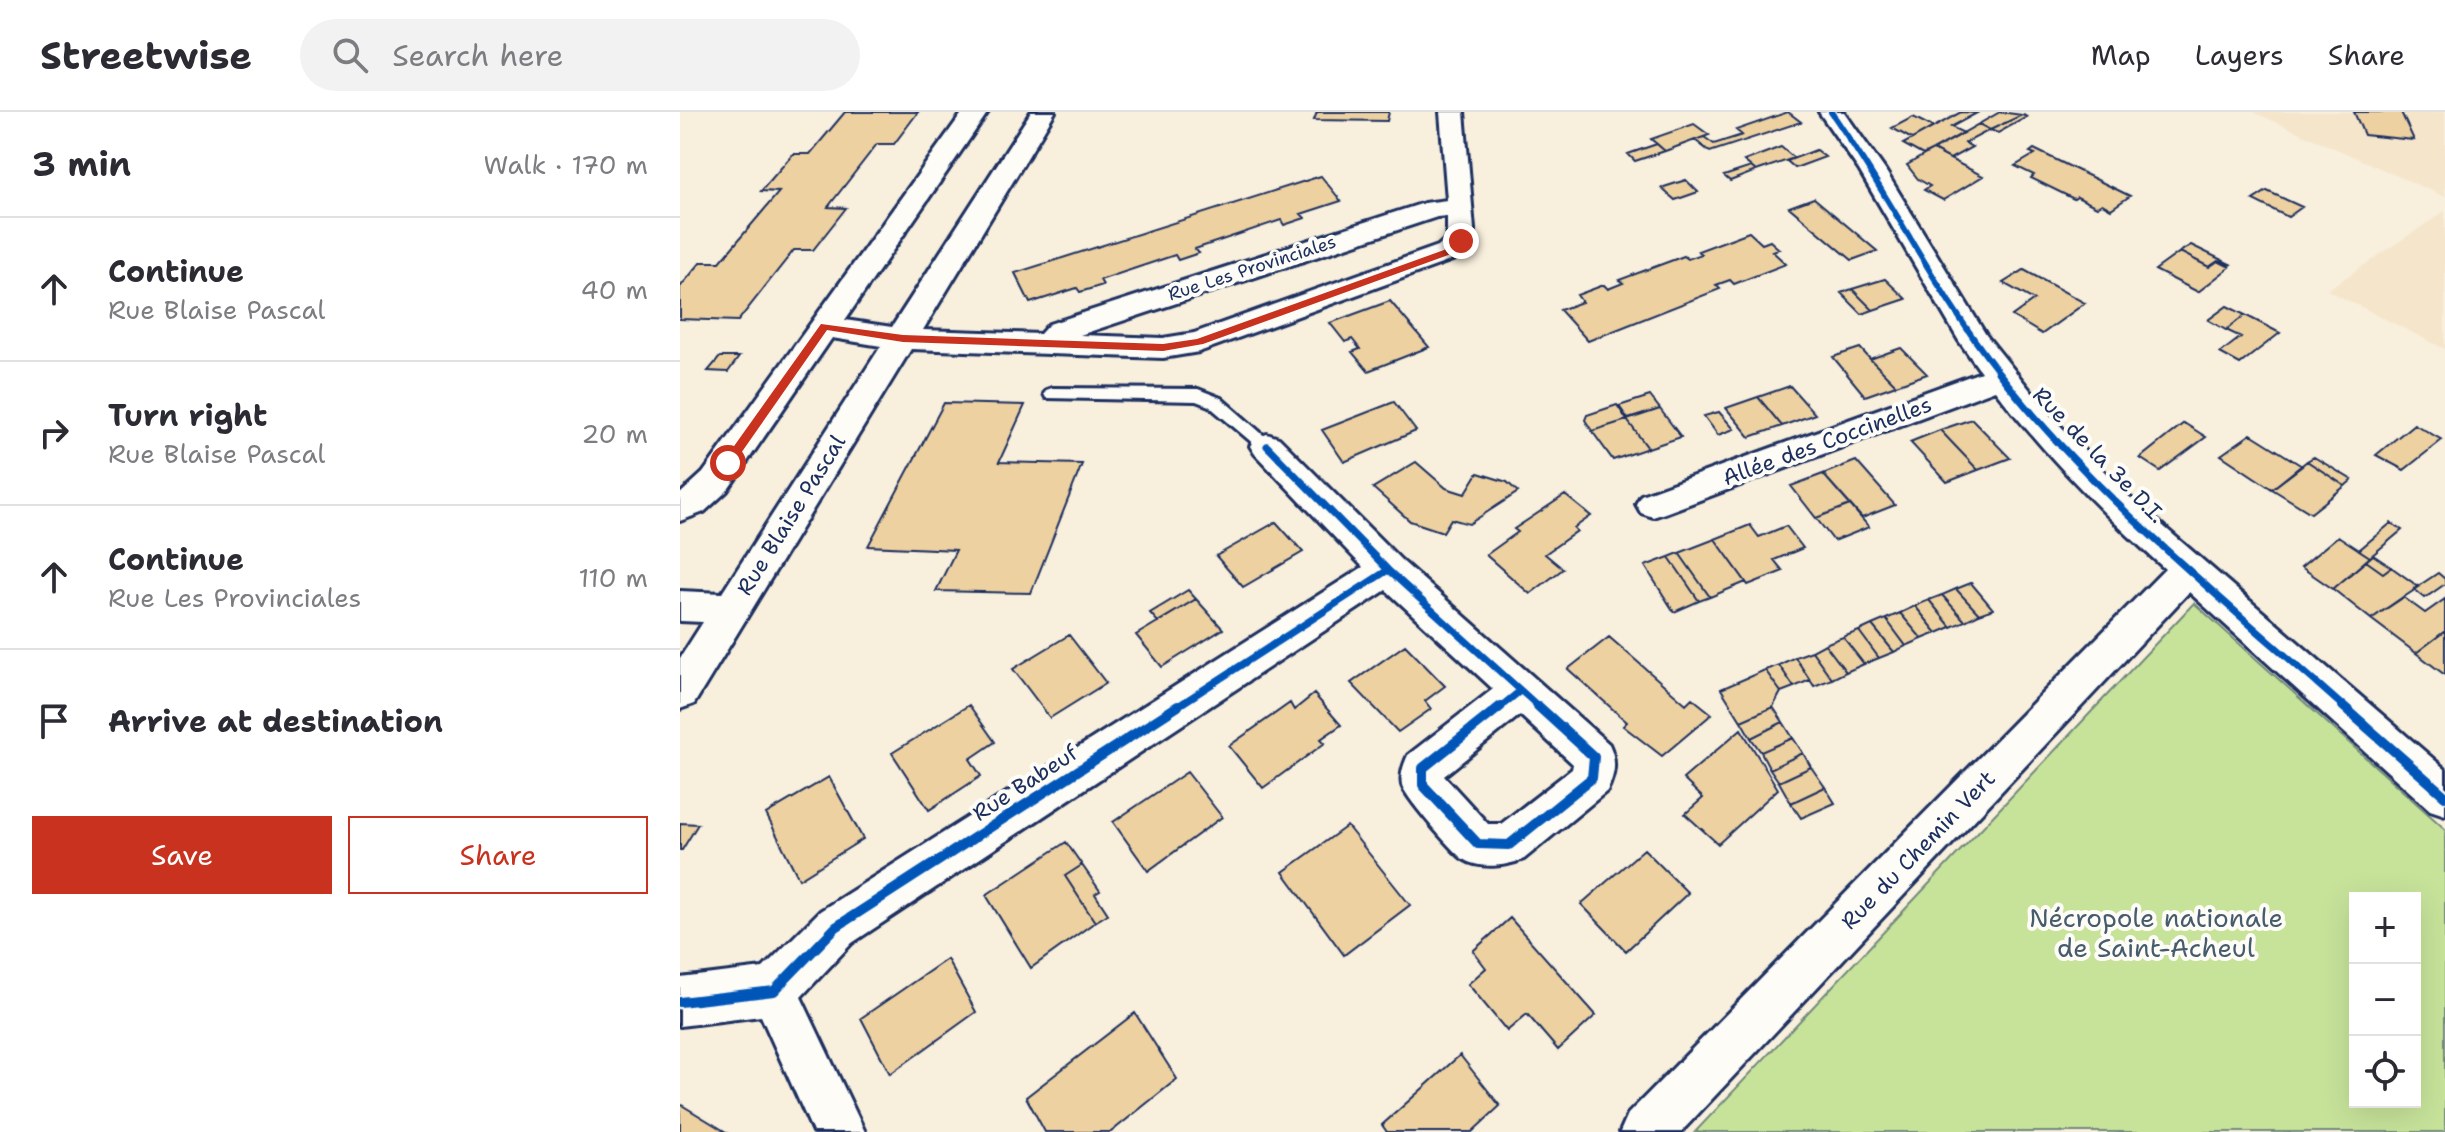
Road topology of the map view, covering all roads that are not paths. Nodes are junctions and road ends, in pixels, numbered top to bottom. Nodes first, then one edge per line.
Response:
1 (976, 112) edge
2 (1043, 112) edge
3 (1452, 112) edge
4 (1831, 112) edge
5 (1461, 207) junction
6 (824, 327) junction
7 (903, 339) junction
8 (1048, 344) junction
9 (2000, 377) junction
10 (1052, 394) dead end
11 (1267, 446) joint
12 (1653, 504) dead end
13 (680, 508) edge
14 (2189, 568) junction
15 (1388, 570) junction
16 (680, 606) edge
17 (733, 608) junction
18 (1520, 691) dead end
19 (680, 692) edge
20 (2445, 796) edge
21 (774, 991) junction
22 (680, 1002) edge
23 (839, 1132) edge
24 (1646, 1132) edge

1 - 6 street
2 - 7 street, Rue Blaise Pascal
3 - 5 street
4 - 9 street, Rue de la 3e D.I.
5 - 8 street, Rue Les Provinciales
5 - 8 street
6 - 7 street
6 - 13 street
7 - 8 street
7 - 17 street, Rue Blaise Pascal
9 - 12 street, Allée des Coccinelles
9 - 14 street, Rue de la 3e D.I.
10 - 11 lane
11 - 15 street
14 - 20 street, Rue de la 3e D.I.
14 - 24 street, Rue du Chemin Vert
15 - 18 street
15 - 21 street, Rue Babeuf
16 - 17 street
17 - 19 street, Rue Blaise Pascal
21 - 22 street
21 - 23 street

